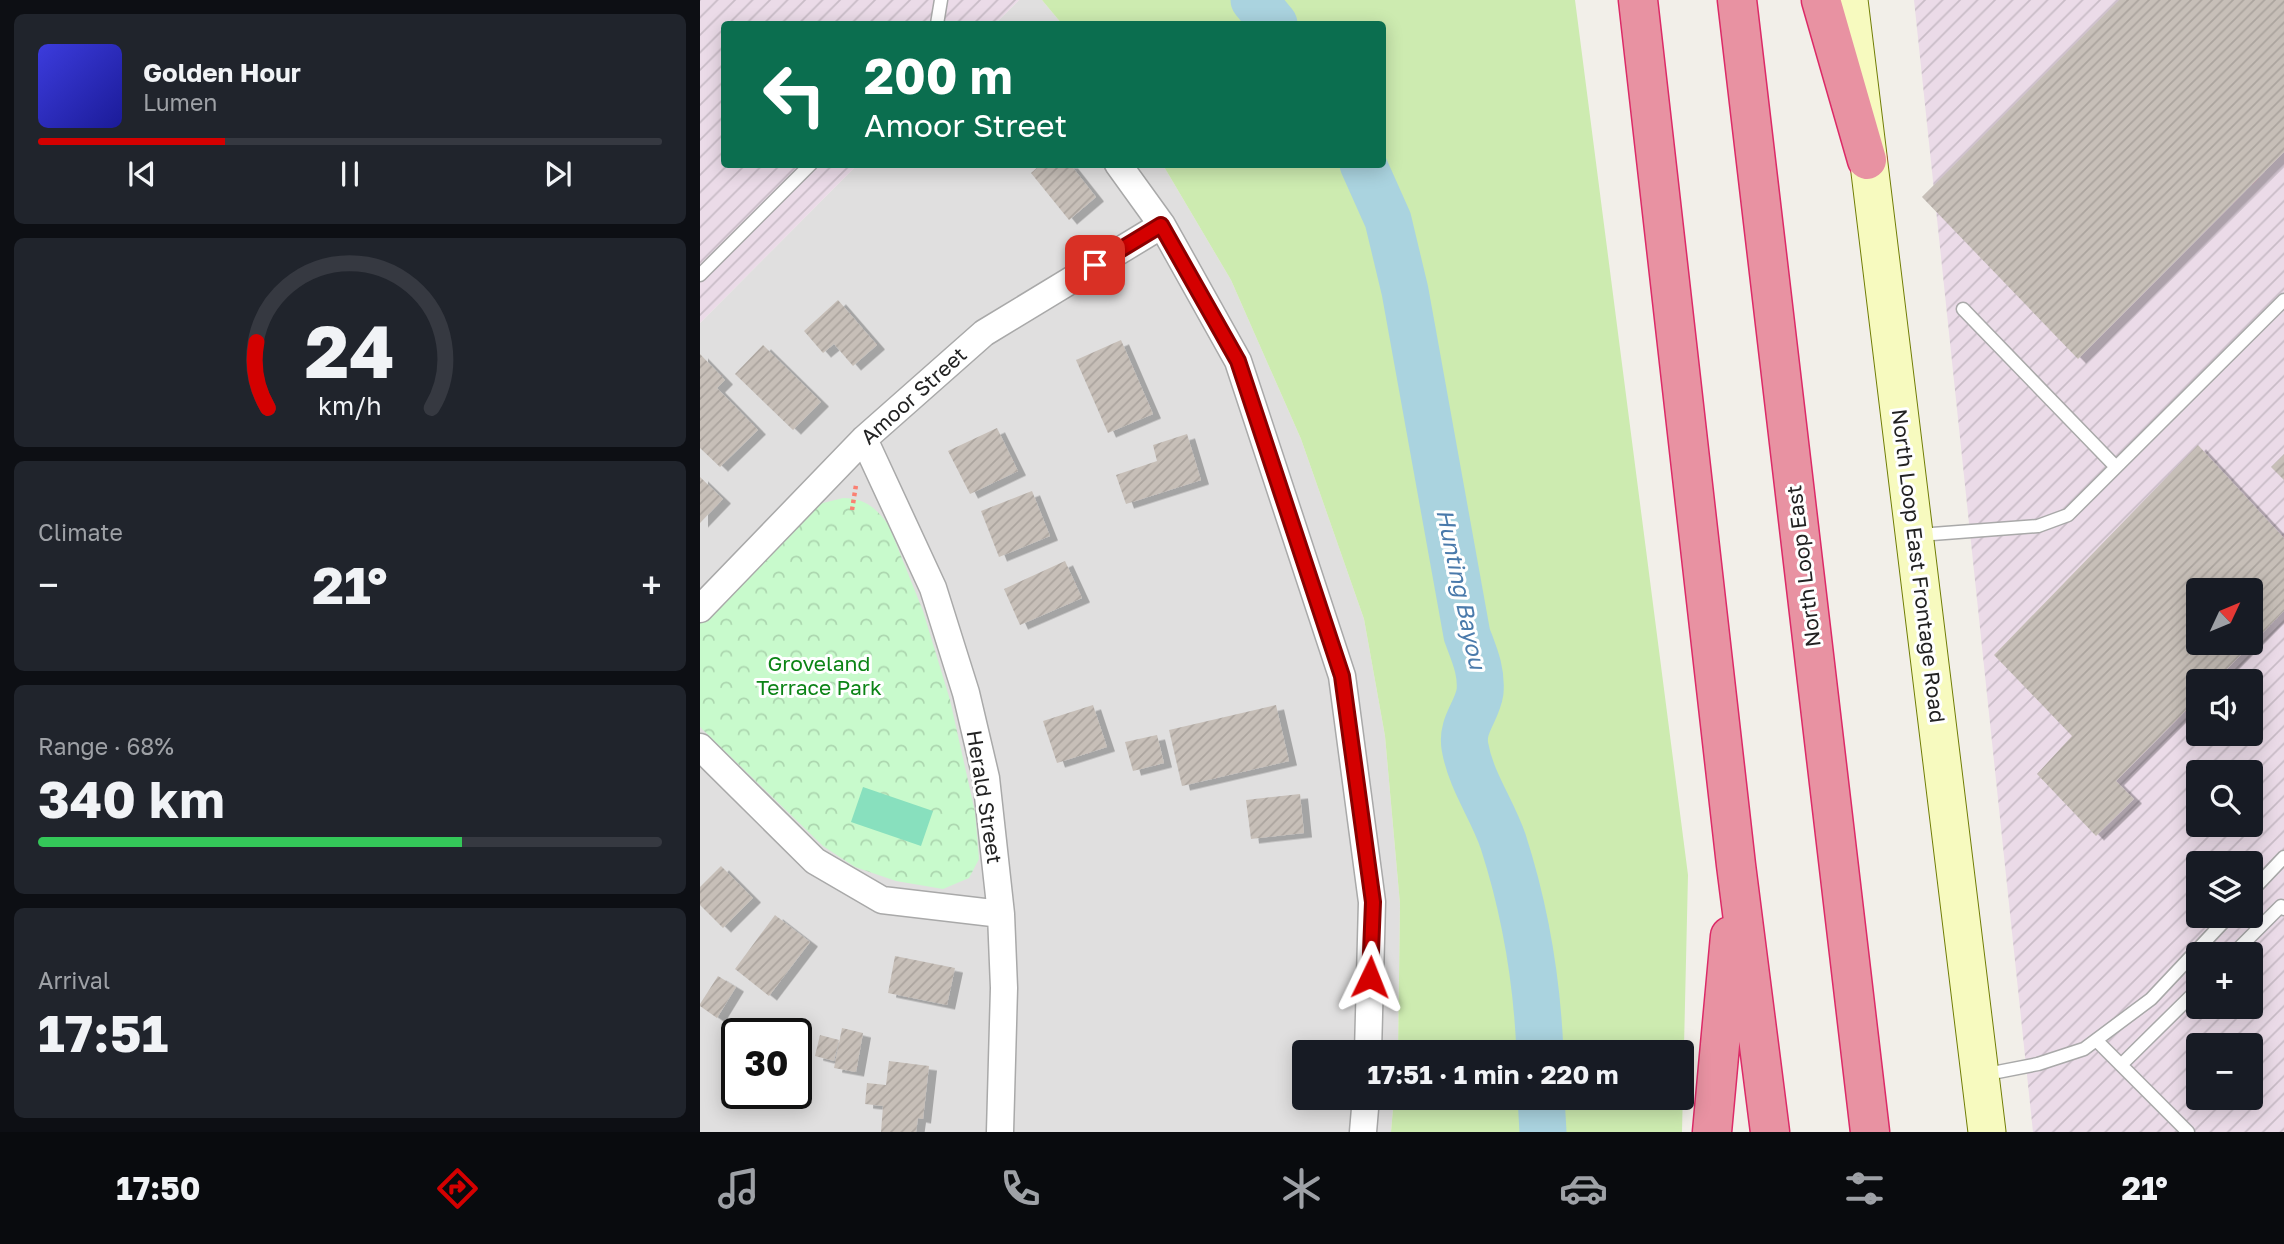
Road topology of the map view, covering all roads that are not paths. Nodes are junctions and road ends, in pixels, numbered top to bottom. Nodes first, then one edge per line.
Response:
1 (941, 0) edge
2 (1638, 0) edge
3 (1737, 0) edge
4 (1821, 0) edge
5 (1849, 0) edge
6 (938, 21) edge
7 (1867, 160) junction
8 (807, 168) edge
9 (1121, 168) edge
10 (1161, 225) junction
11 (700, 275) edge
12 (2284, 300) edge
13 (1964, 309) dead end
14 (864, 439) junction
15 (2116, 467) junction
16 (1915, 535) junction
17 (700, 609) edge
18 (700, 747) edge
19 (2284, 858) edge
20 (1736, 865) junction
21 (2263, 880) edge
22 (2284, 909) edge
23 (1001, 915) junction
24 (2218, 928) edge
25 (2245, 942) edge
26 (2186, 1001) edge
27 (1368, 1040) edge
28 (2096, 1041) junction
29 (2121, 1065) junction
30 (1980, 1076) junction
31 (1365, 1110) edge
32 (1000, 1132) edge
33 (1363, 1132) edge
34 (1712, 1132) edge
35 (1770, 1132) edge
36 (1870, 1132) edge
37 (1987, 1132) edge
38 (2188, 1132) edge

1 - 6 lane
2 - 20 highway
3 - 36 highway, North Loop East
4 - 7 highway
5 - 7 main road, North Loop East Frontage Road
7 - 16 main road, North Loop East Frontage Road
8 - 11 lane
9 - 10 street
10 - 14 street, Amoor Street
10 - 27 street
12 - 15 lane
13 - 15 lane
14 - 17 street, Amoor Street
14 - 23 street, Herald Street
15 - 16 lane
16 - 30 main road, North Loop East Frontage Road
18 - 23 street
19 - 21 lane
20 - 34 highway
20 - 35 highway
22 - 25 lane
23 - 32 street, Herald Street
24 - 28 lane
26 - 29 lane
28 - 29 lane
28 - 30 lane
29 - 38 lane
30 - 37 main road, North Loop East Frontage Road
31 - 33 street

